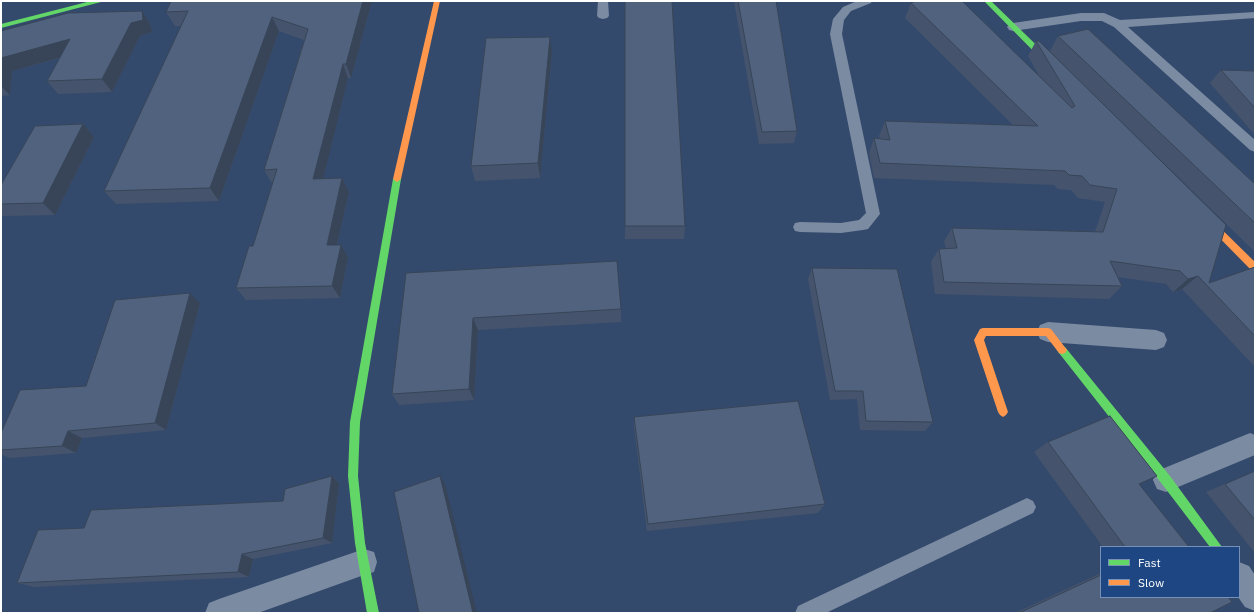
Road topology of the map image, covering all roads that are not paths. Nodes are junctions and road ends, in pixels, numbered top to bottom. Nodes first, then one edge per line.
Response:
1 (99, 1) edge
2 (437, 1) edge
3 (603, 1) edge
4 (867, 1) edge
5 (987, 1) edge
6 (1255, 15) edge
7 (603, 16) dead end
8 (1118, 24) junction
9 (1, 26) edge
10 (1013, 27) junction
11 (1064, 77) edge
12 (1255, 147) edge
13 (1193, 206) edge
14 (800, 226) dead end
15 (1255, 268) edge
16 (1048, 332) junction
17 (1156, 340) dead end
18 (1003, 412) dead end
19 (1250, 445) dead end
20 (1166, 480) junction
21 (1027, 507) dead end
22 (1216, 546) edge
23 (364, 562) junction
24 (1240, 577) edge
25 (1255, 597) edge
26 (219, 613) edge
27 (373, 613) edge
28 (807, 613) edge

1 - 9 street
2 - 23 street
3 - 7 lane
4 - 14 lane
5 - 10 street
6 - 8 lane
8 - 10 lane
8 - 12 lane
10 - 11 street
13 - 15 street
16 - 17 street
16 - 18 street
16 - 20 street
19 - 20 street
20 - 22 street
21 - 28 lane
23 - 26 street
23 - 27 street
24 - 25 street

